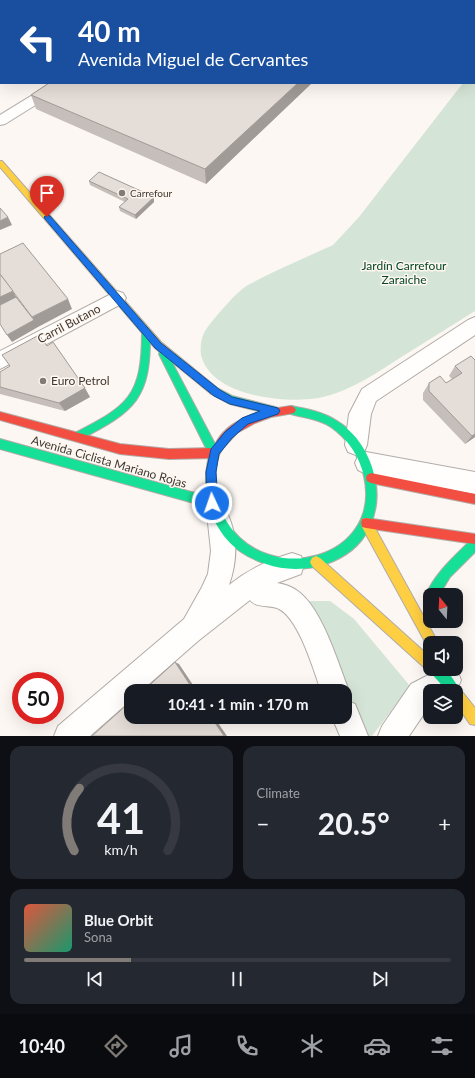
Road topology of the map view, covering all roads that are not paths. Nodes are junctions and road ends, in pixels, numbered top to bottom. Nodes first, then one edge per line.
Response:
1 (59, 84) edge
2 (0, 121) edge
3 (0, 163) edge
4 (117, 298) junction
5 (475, 325) edge
6 (146, 332) junction
7 (158, 345) junction
8 (0, 361) edge
9 (275, 411) junction
10 (0, 416) edge
11 (76, 437) junction
12 (0, 444) edge
13 (214, 453) junction
14 (364, 462) junction
15 (475, 483) edge
16 (475, 499) edge
17 (216, 511) junction
18 (366, 523) junction
19 (475, 539) edge
20 (475, 544) edge
21 (304, 564) junction
22 (436, 588) edge
23 (260, 593) dead end
24 (189, 632) junction
25 (428, 636) edge
26 (444, 678) edge
27 (333, 684) edge
28 (475, 720) edge
29 (349, 724) edge
30 (68, 736) edge
31 (354, 736) edge
32 (392, 736) edge

1 - 2 street
3 - 4 main road
4 - 6 main road
4 - 8 street, Carril Butano
5 - 14 street
6 - 7 main road
6 - 11 main road
7 - 9 main road
7 - 13 main road
9 - 13 main road
9 - 14 main road
10 - 11 main road, Avenida Ciclista Mariano Rojas
11 - 13 main road, Avenida Ciclista Mariano Rojas
12 - 17 main road, Avenida Ciclista Mariano Rojas
13 - 17 main road
14 - 15 street
14 - 16 main road
14 - 18 main road
17 - 21 main road
17 - 24 street
18 - 19 main road
18 - 21 main road
18 - 25 main road
20 - 22 main road
21 - 24 street
21 - 26 main road
23 - 27 street
24 - 30 street
26 - 28 main road
26 - 32 street
29 - 31 street

